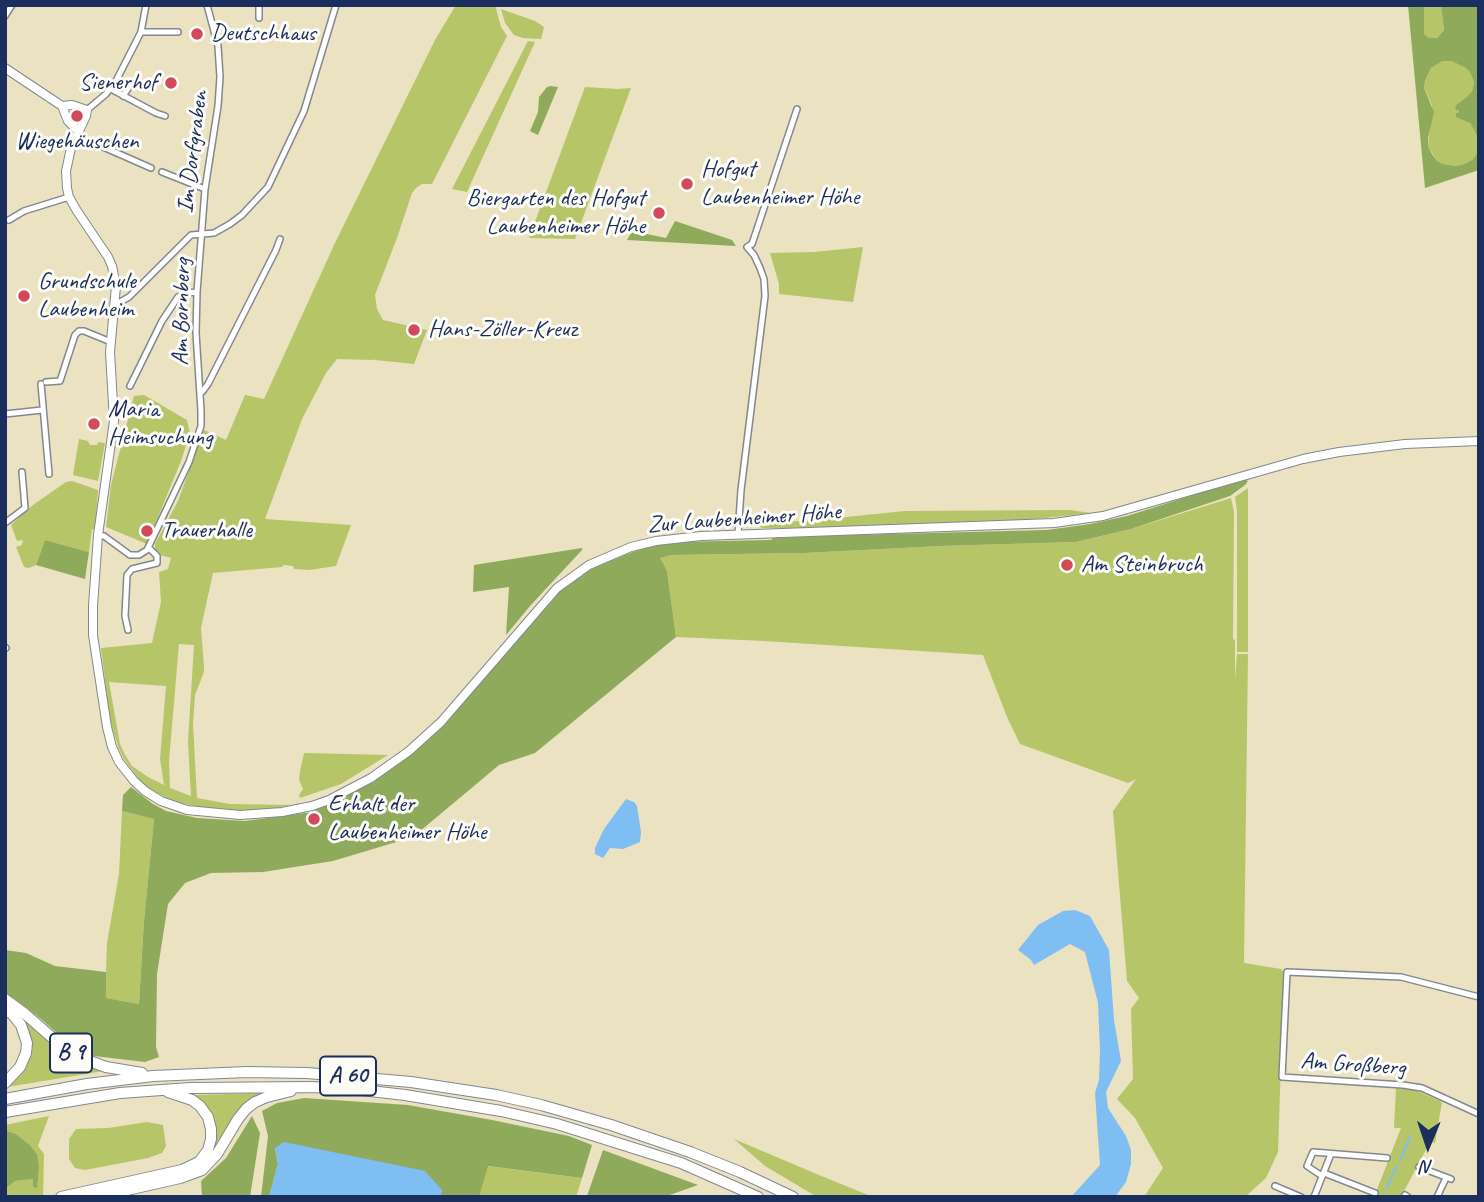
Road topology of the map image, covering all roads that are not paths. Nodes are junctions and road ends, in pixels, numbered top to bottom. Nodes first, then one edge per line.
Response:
1 (12, 5) edge
2 (146, 5) edge
3 (207, 5) edge
4 (259, 5) edge
5 (336, 5) edge
6 (5, 16) edge
7 (259, 18) dead end
8 (141, 32) junction
9 (178, 32) dead end
10 (5, 68) edge
11 (147, 86) dead end
12 (111, 89) junction
13 (123, 96) junction
14 (62, 106) junction
15 (797, 109) dead end
16 (87, 110) junction
17 (165, 116) dead end
18 (77, 133) junction
19 (151, 167) dead end
20 (162, 172) dead end
21 (205, 189) junction
22 (69, 197) junction
23 (9, 220) dead end
24 (201, 234) junction
25 (280, 239) dead end
26 (197, 292) junction
27 (116, 303) junction
28 (111, 342) junction
29 (130, 386) dead end
30 (200, 393) junction
31 (42, 410) junction
32 (5, 414) edge
33 (1479, 441) edge
34 (22, 472) dead end
35 (49, 474) dead end
36 (5, 523) edge
37 (738, 534) junction
38 (99, 535) junction
39 (149, 548) junction
40 (128, 630) dead end
41 (1479, 997) edge
42 (5, 999) edge
43 (5, 1010) edge
44 (153, 1076) junction
45 (5, 1083) edge
46 (310, 1087) junction
47 (161, 1090) junction
48 (5, 1099) edge
49 (5, 1112) edge
50 (1479, 1114) edge
51 (1331, 1154) junction
52 (1387, 1158) dead end
53 (1419, 1167) dead end
54 (1323, 1174) junction
55 (1275, 1186) dead end
56 (1375, 1193) dead end
57 (1315, 1196) edge
58 (61, 1197) edge
59 (96, 1197) edge
60 (758, 1197) edge
61 (793, 1197) edge
62 (1301, 1197) edge
63 (1437, 1197) edge

1 - 6 street
2 - 8 street
3 - 21 street, Im Dorfgraben
4 - 7 street
5 - 24 street
8 - 9 street
8 - 12 street
10 - 14 street
11 - 13 street
12 - 13 street
12 - 16 street
13 - 17 street
14 - 16 street
14 - 18 street
15 - 37 street
16 - 18 street
18 - 19 street
18 - 22 street
20 - 21 street
21 - 24 street, Im Dorfgraben
22 - 23 street
22 - 27 street
24 - 26 street, Am Bornberg
24 - 27 street, Im Dorfgraben
25 - 30 street
26 - 29 street
26 - 30 street, Am Bornberg
27 - 28 street
28 - 31 street
28 - 38 street
30 - 39 street, Am Bornberg
31 - 32 street
31 - 35 street
33 - 37 street, Zur Laubenheimer Höhe
34 - 36 street
37 - 38 street, Zur Laubenheimer Höhe
38 - 39 street
39 - 40 street, Am Bornberg
41 - 50 street, Am Großberg
42 - 44 highway, B 9
43 - 45 highway
44 - 48 highway, A 60
44 - 61 highway, A 60
46 - 47 highway, A 60
46 - 59 highway, A 60
46 - 60 highway, A 60
47 - 49 highway, A 60
47 - 58 highway
51 - 52 street
51 - 54 street
51 - 54 street
53 - 63 street
54 - 56 street
54 - 57 street
55 - 62 street

